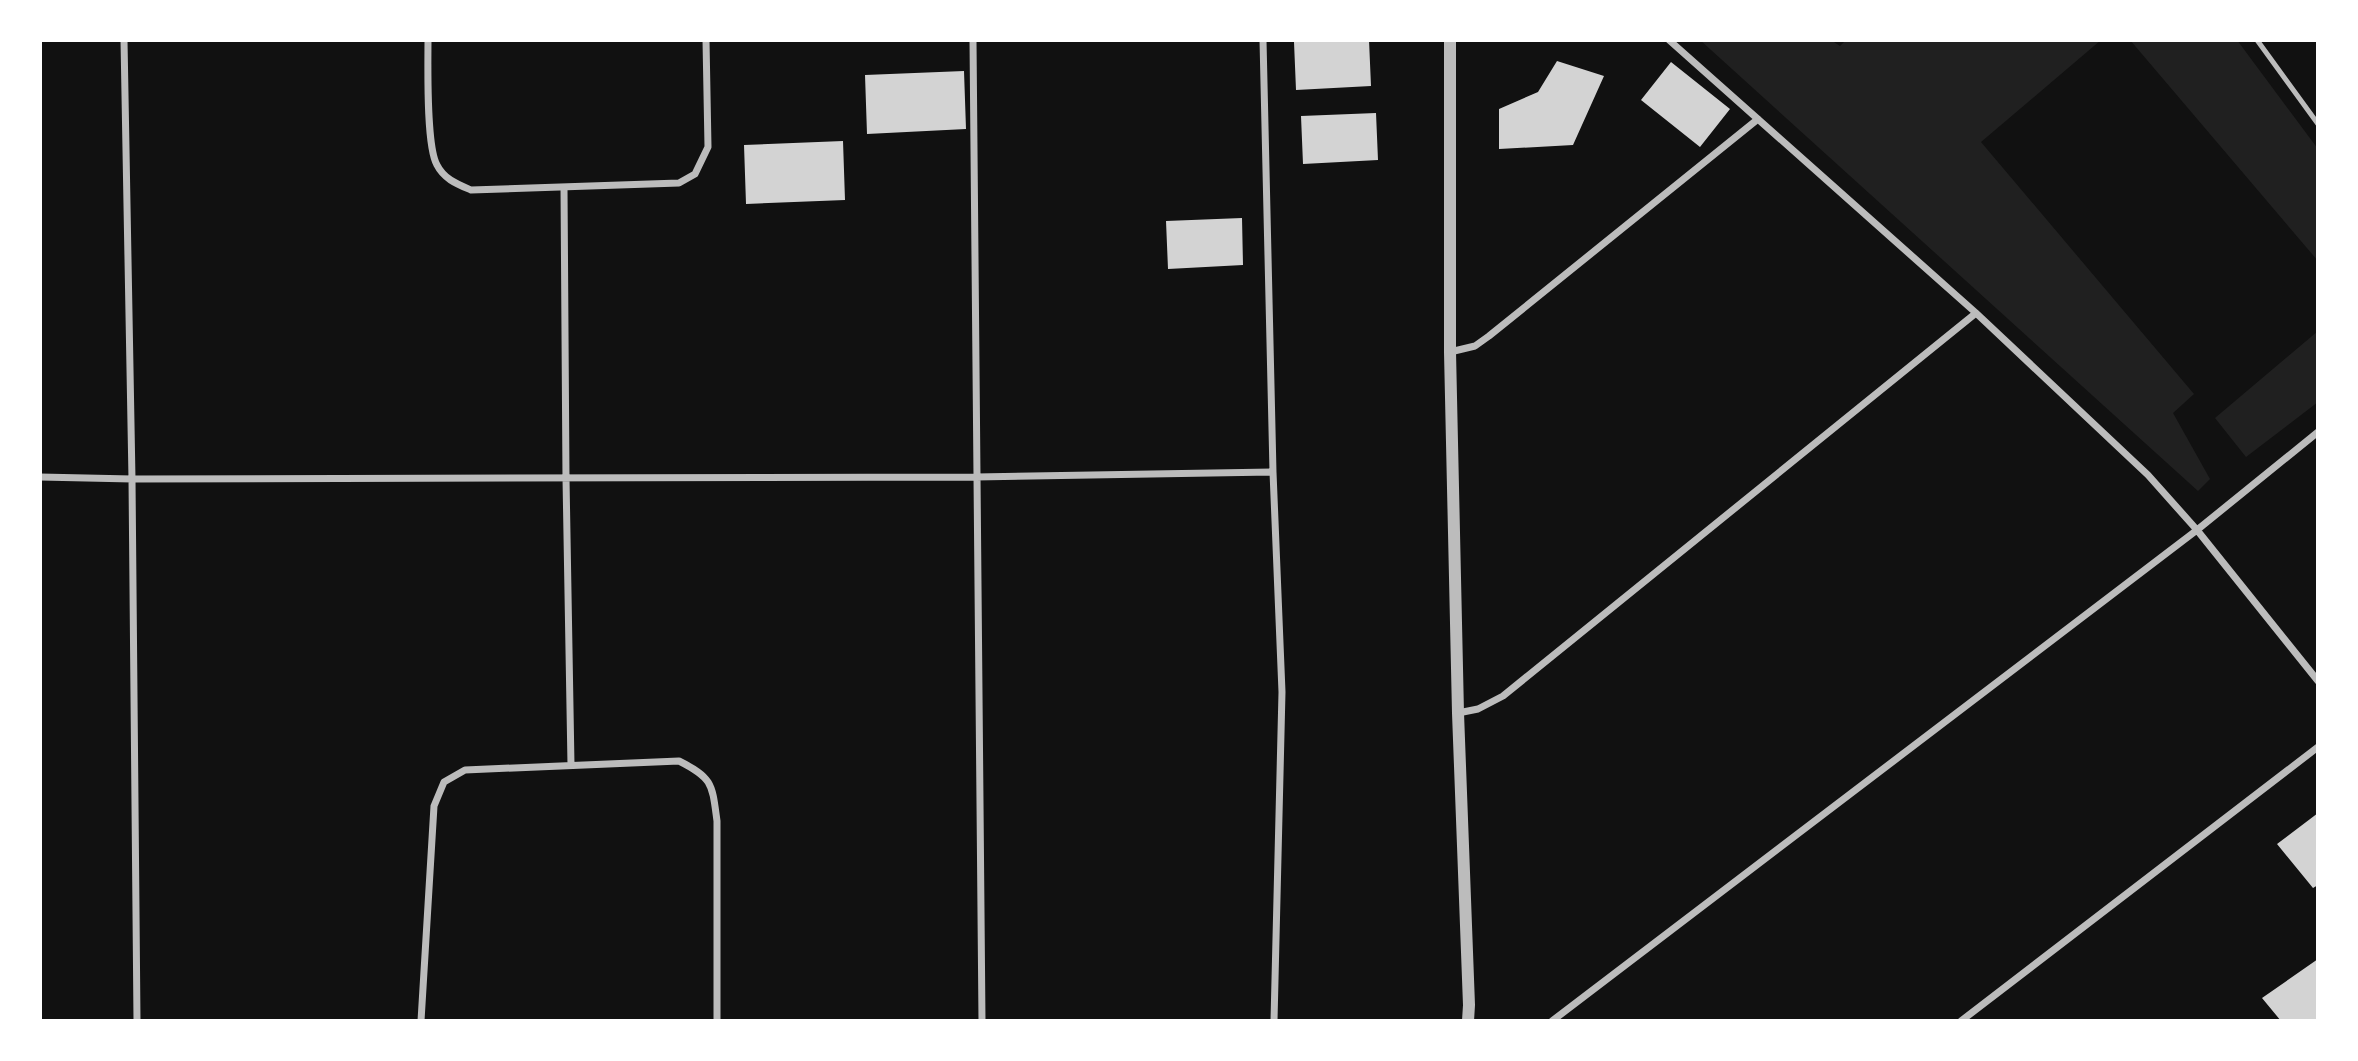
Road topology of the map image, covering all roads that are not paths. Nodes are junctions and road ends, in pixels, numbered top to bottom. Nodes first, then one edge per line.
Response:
1 (124, 40) edge
2 (428, 40) edge
3 (706, 40) edge
4 (973, 40) edge
5 (1263, 40) edge
6 (1450, 40) edge
7 (1669, 40) edge
8 (2257, 40) edge
9 (1758, 119) junction
10 (2318, 124) edge
11 (564, 187) junction
12 (1976, 313) junction
13 (1450, 352) junction
14 (2318, 432) edge
15 (1273, 472) junction
16 (40, 477) edge
17 (976, 477) junction
18 (566, 478) junction
19 (132, 479) junction
20 (2197, 530) junction
21 (2318, 681) edge
22 (1458, 713) junction
23 (2318, 747) edge
24 (571, 765) junction
25 (137, 1021) edge
26 (421, 1021) edge
27 (717, 1021) edge
28 (982, 1021) edge
29 (1274, 1021) edge
30 (1468, 1021) edge
31 (1552, 1021) edge
32 (1961, 1021) edge

1 - 19 street
2 - 11 street
3 - 11 street
4 - 17 street
5 - 15 street
6 - 13 street
7 - 9 street
8 - 10 lane
9 - 12 street
9 - 13 street
11 - 18 street
12 - 20 street
12 - 22 street
13 - 22 street
14 - 20 street
15 - 17 street
15 - 29 street
16 - 19 street
17 - 18 street
17 - 28 street
18 - 19 street
18 - 24 street
19 - 25 street
20 - 21 street
20 - 31 street
22 - 30 street
23 - 32 street
24 - 26 street
24 - 27 street

